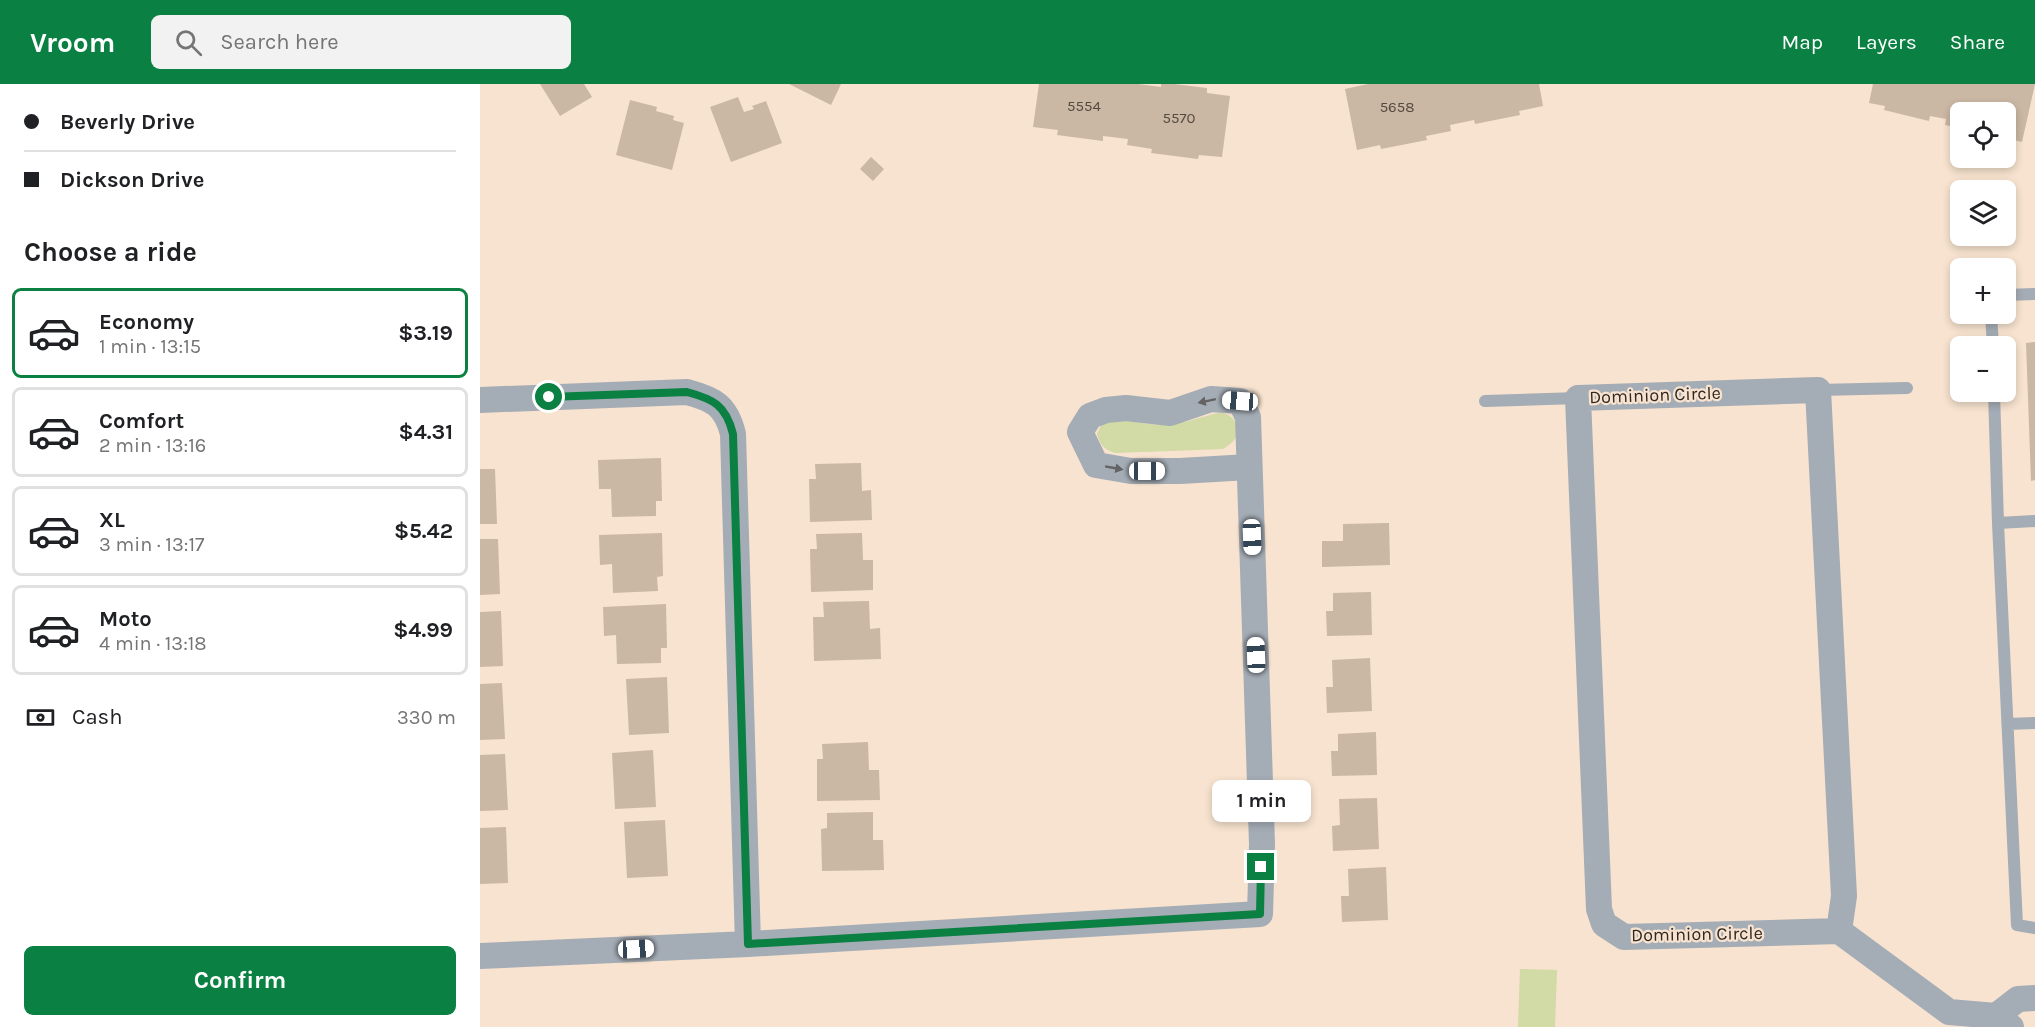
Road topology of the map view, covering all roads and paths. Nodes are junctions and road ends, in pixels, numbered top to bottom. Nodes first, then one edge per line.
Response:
1 (2035, 294) edge
2 (2016, 295) edge
3 (1907, 388) dead end
4 (1818, 390) junction
5 (1578, 398) junction
6 (480, 400) edge
7 (1485, 401) dead end
8 (1994, 402) edge
9 (1249, 466) junction
10 (2035, 521) edge
11 (1998, 523) junction
12 (2035, 723) edge
13 (2008, 724) junction
14 (2035, 928) edge
15 (1839, 931) junction
16 (748, 944) junction
17 (480, 956) edge
18 (2035, 998) edge
19 (2003, 1022) edge

1 - 2 lane
3 - 4 lane
4 - 5 street, Dominion Circle
4 - 15 street
5 - 7 lane
5 - 15 street, Dominion Circle
6 - 16 street
8 - 11 lane
9 -> 9 street
9 - 16 street
10 - 11 lane
11 - 13 lane
12 - 13 lane
13 - 14 lane
15 - 19 street
16 - 17 street
18 - 19 street

